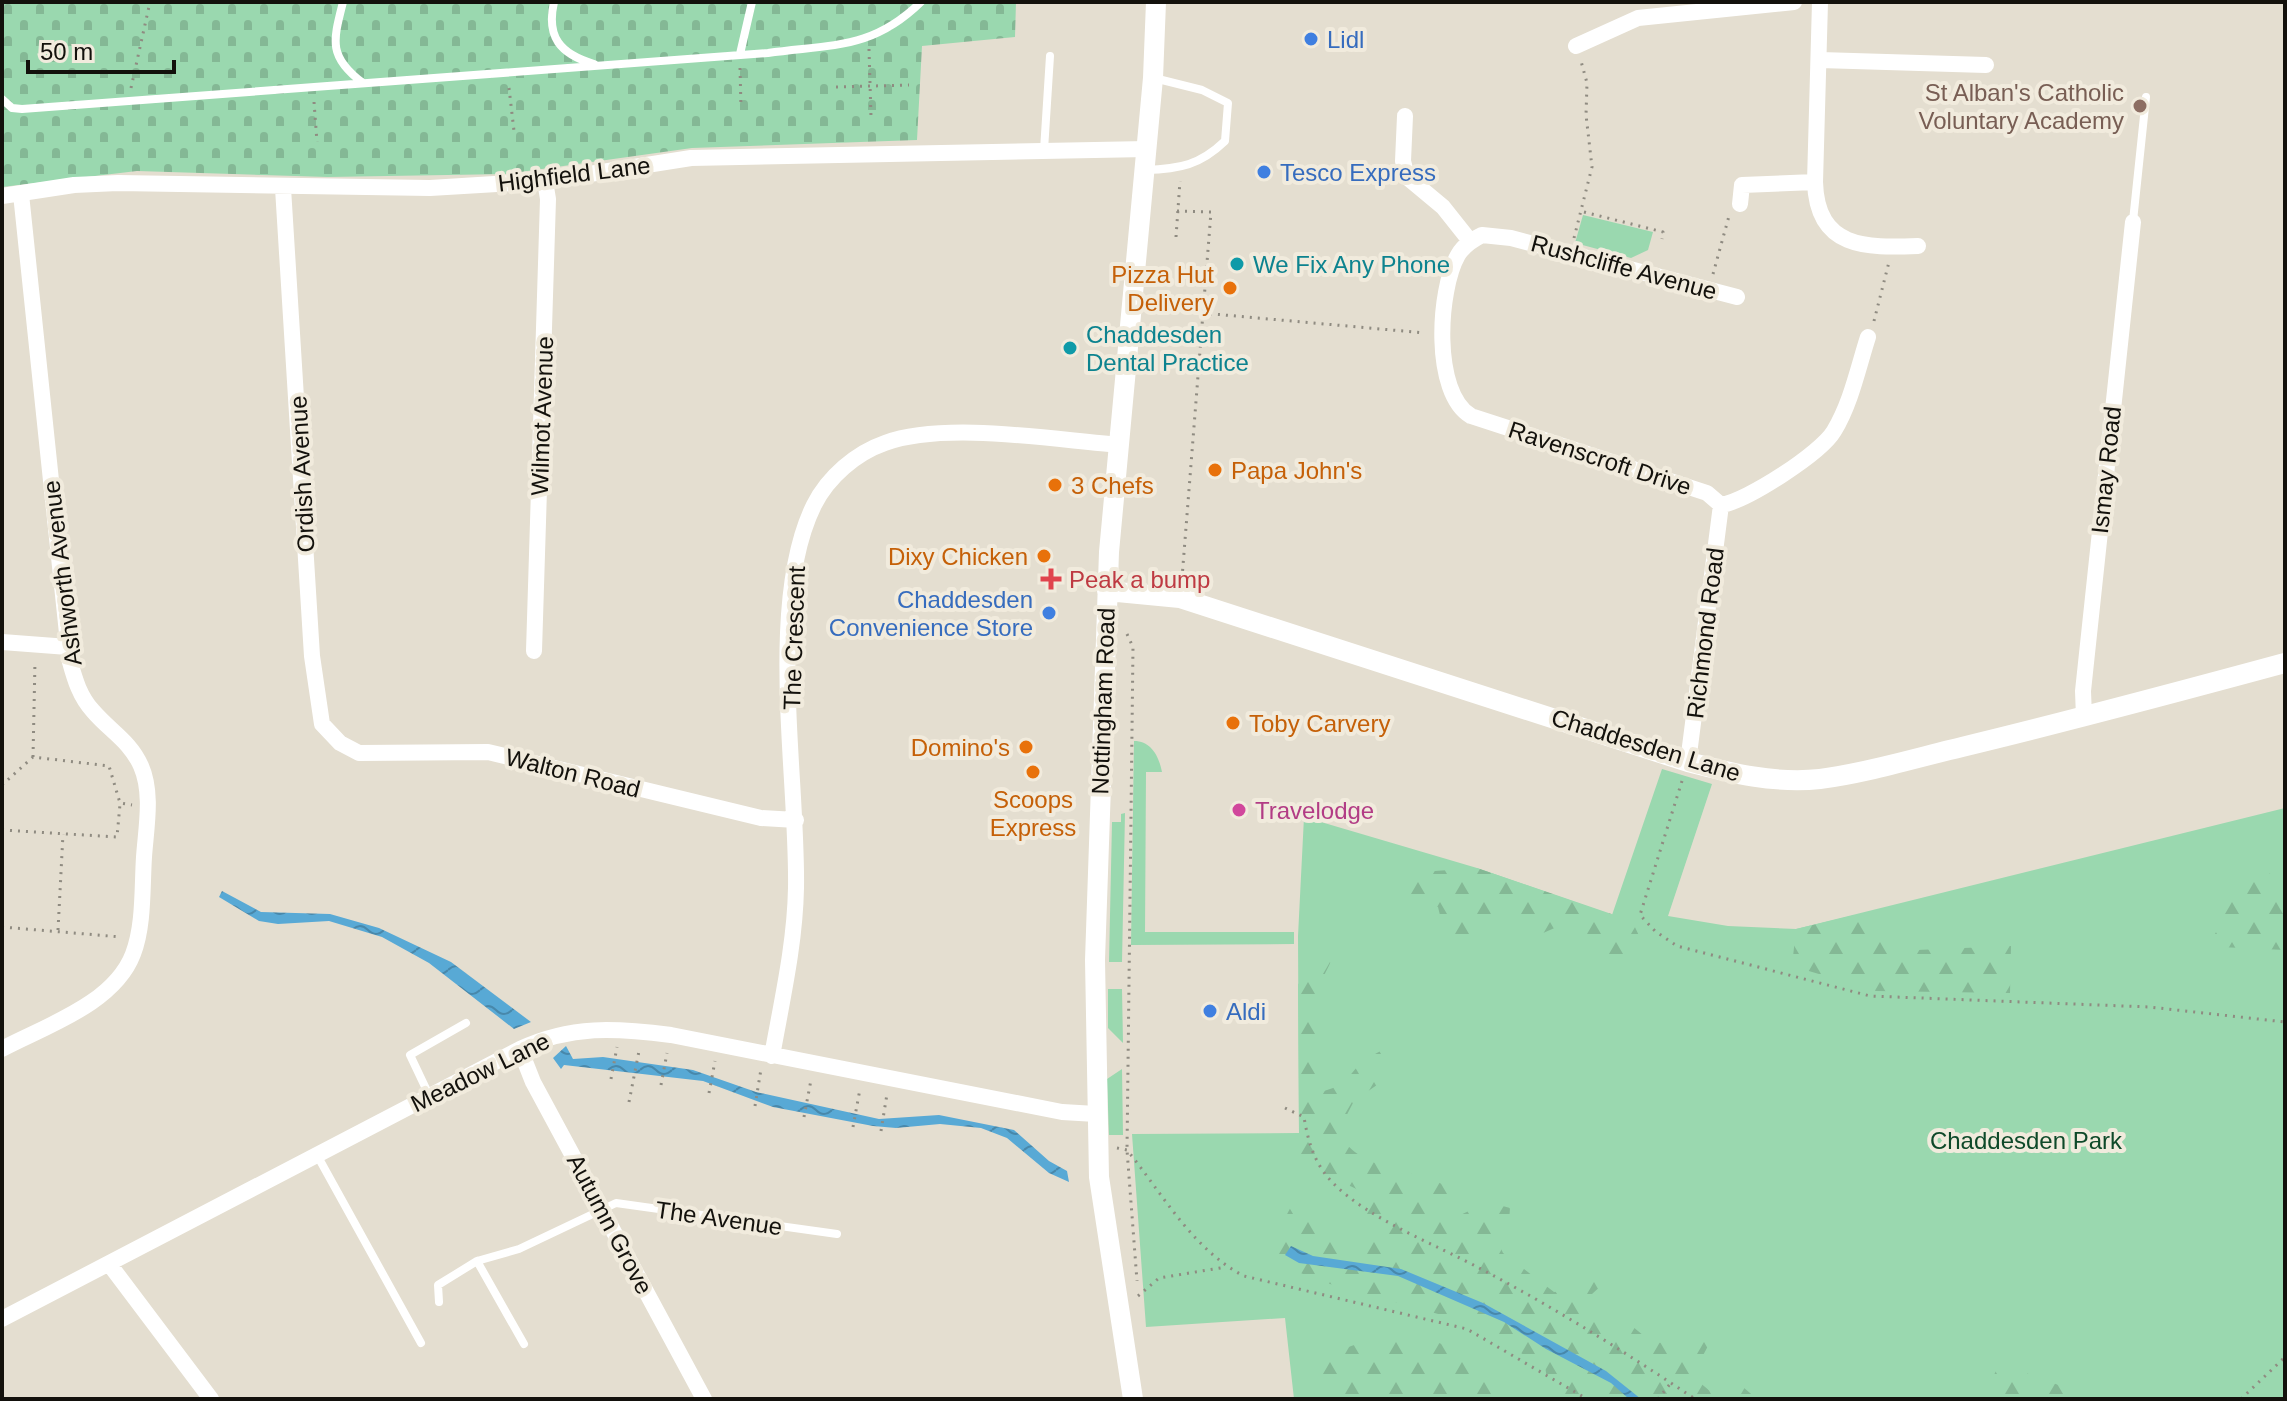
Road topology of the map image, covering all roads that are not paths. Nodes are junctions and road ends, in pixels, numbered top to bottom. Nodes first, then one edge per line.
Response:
1 (343, 2) edge
2 (554, 2) edge
3 (752, 2) edge
4 (921, 2) edge
5 (1156, 2) edge
6 (1794, 2) edge
7 (1820, 2) edge
8 (1576, 46) road end
9 (740, 54) junction
10 (1050, 56) dead end
11 (1820, 60) junction
12 (598, 65) junction
13 (1986, 65) dead end
14 (1153, 78) junction
15 (363, 83) junction
16 (2146, 97) dead end
17 (2, 99) edge
18 (1405, 116) dead end
19 (1147, 149) junction
20 (1044, 150) junction
21 (1145, 170) junction
22 (545, 181) junction
23 (1815, 182) junction
24 (283, 188) junction
25 (21, 194) junction
26 (2, 196) edge
27 (1740, 204) road end
28 (2133, 222) joint
29 (1470, 241) junction
30 (1918, 246) dead end
31 (1737, 297) dead end
32 (1868, 337) road end
33 (1120, 445) junction
34 (1721, 505) junction
35 (1107, 591) junction
36 (2, 642) edge
37 (68, 647) junction
38 (534, 651) dead end
39 (2285, 663) edge
40 (2084, 717) junction
41 (349, 748) joint
42 (1688, 762) junction
43 (796, 820) junction
44 (466, 1023) dead end
45 (2, 1049) edge
46 (520, 1049) junction
47 (772, 1056) junction
48 (429, 1095) junction
49 (1096, 1114) junction
50 (317, 1155) junction
51 (602, 1208) junction
52 (837, 1234) dead end
53 (477, 1261) junction
54 (110, 1265) junction
55 (439, 1302) dead end
56 (2, 1319) edge
57 (421, 1343) dead end
58 (524, 1344) dead end
59 (211, 1399) edge
60 (704, 1399) edge
61 (1133, 1399) edge

1 - 15 lane
2 - 12 lane
3 - 9 lane
4 - 9 lane
5 - 14 street, Nottingham Road
6 - 8 street
7 - 11 street
9 - 12 lane
10 - 20 lane
11 - 13 street
11 - 23 street
12 - 15 lane
14 - 19 street, Nottingham Road
14 - 21 lane
15 - 17 lane
16 - 28 lane
18 - 29 street
19 - 20 street, Highfield Lane
19 - 21 street, Nottingham Road
20 - 22 street, Highfield Lane
21 - 33 street, Nottingham Road
22 - 24 street, Highfield Lane
22 - 38 street, Wilmot Avenue
23 - 27 street
23 - 30 street
24 - 25 street, Highfield Lane
24 - 41 street, Ordish Avenue
25 - 26 street, Highfield Lane
25 - 37 street, Ashworth Avenue
28 - 40 street, Ismay Road
29 - 31 street, Rushcliffe Avenue
29 - 34 street, Ravenscroft Drive
32 - 34 street, Ravenscroft Drive
33 - 35 street, Nottingham Road
33 - 43 street, The Crescent
34 - 42 street, Richmond Road
35 - 42 street, Chaddesden Lane
35 - 49 street, Nottingham Road
36 - 37 street
37 - 45 street, Ashworth Avenue
39 - 40 street, Chaddesden Lane
40 - 42 street, Chaddesden Lane
41 - 43 street, Walton Road
43 - 47 street, The Crescent
44 - 48 lane
46 - 47 street, Meadow Lane
46 - 48 street, Meadow Lane
46 - 51 street, Autumn Grove
47 - 49 street, Meadow Lane
48 - 50 street, Meadow Lane
49 - 61 street, Nottingham Road
50 - 54 street, Meadow Lane
50 - 57 lane
51 - 52 lane, The Avenue
51 - 53 lane
51 - 60 street, Autumn Grove
53 - 55 lane
53 - 58 lane
54 - 56 street, Meadow Lane
54 - 59 street

